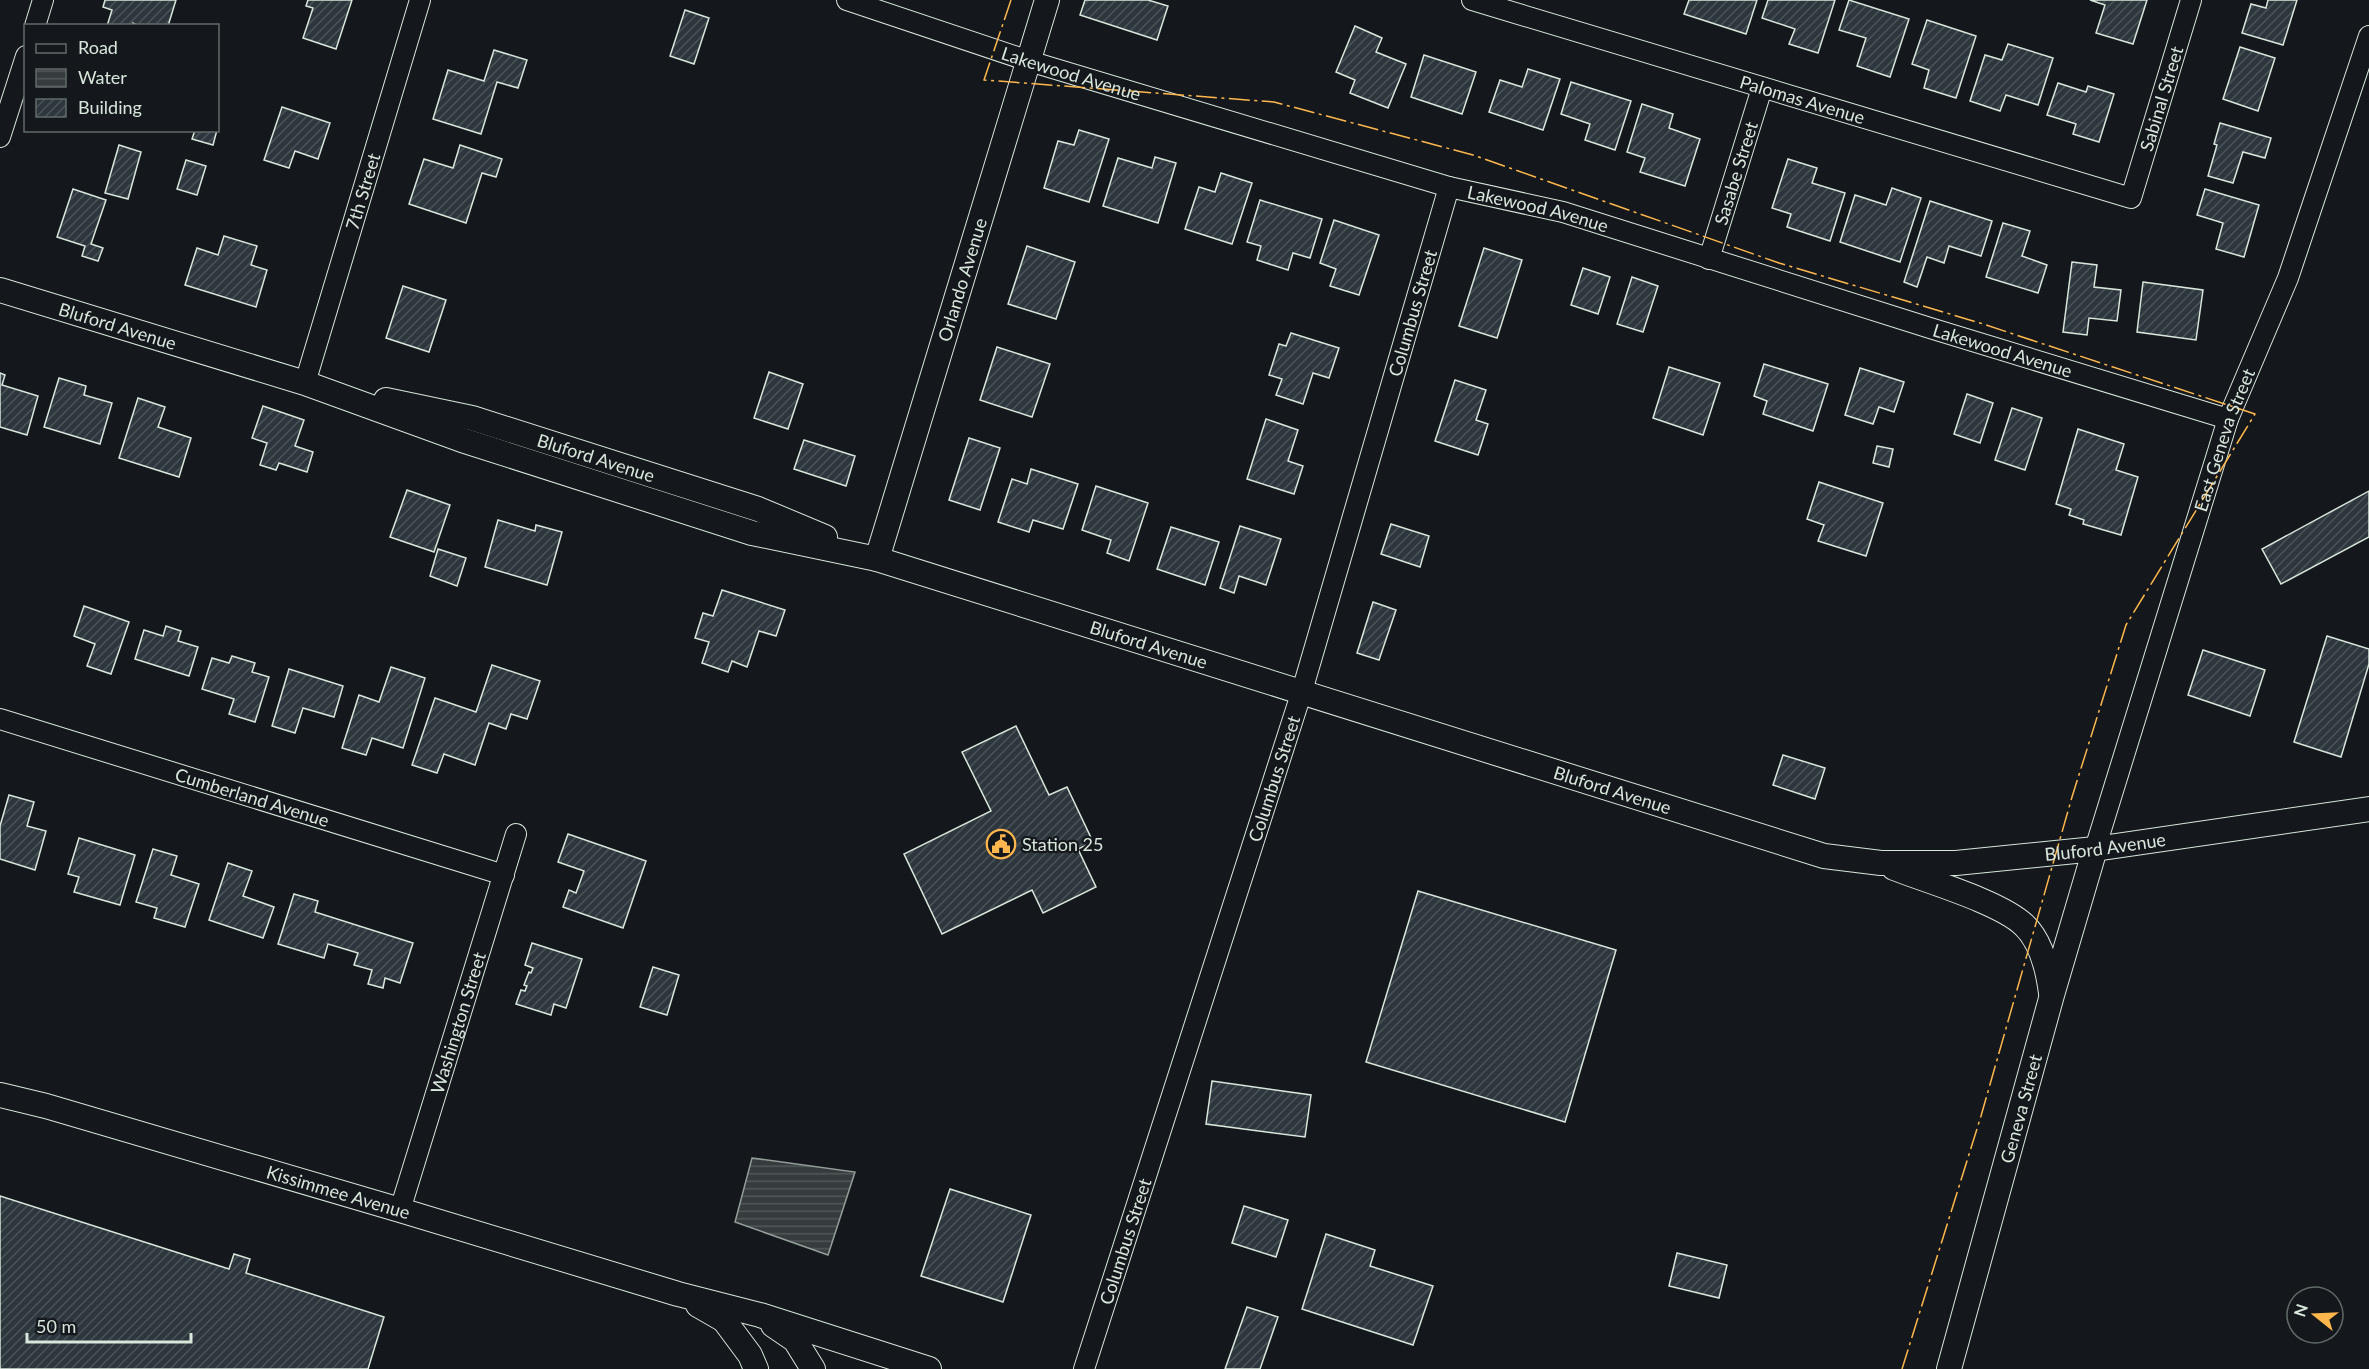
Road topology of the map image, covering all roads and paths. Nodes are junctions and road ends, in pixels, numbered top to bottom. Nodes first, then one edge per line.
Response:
1 (43, 0) edge
2 (420, 0) edge
3 (847, 0) edge
4 (1047, 0) edge
5 (1472, 0) edge
6 (2191, 0) edge
7 (36, 24) edge
8 (2369, 36) edge
9 (1029, 61) junction
10 (24, 62) edge
11 (1761, 88) junction
12 (0, 137) edge
13 (1449, 187) junction
14 (2132, 198) joint
15 (1709, 259) junction
16 (0, 290) edge
17 (305, 383) junction
18 (2228, 419) junction
19 (877, 559) junction
20 (1302, 691) junction
21 (0, 719) edge
22 (2369, 809) edge
23 (516, 834) dead end
24 (2095, 849) junction
25 (1881, 863) junction
26 (504, 875) junction
27 (2052, 995) junction
28 (0, 1095) edge
29 (400, 1210) junction
30 (678, 1294) junction
31 (760, 1315) junction
32 (756, 1369) edge
33 (813, 1369) edge
34 (929, 1369) edge
35 (1084, 1369) edge
36 (1948, 1369) edge

1 - 7 street
2 - 17 street, 7th Street
3 - 9 street, Lakewood Avenue
4 - 9 street, Orlando Avenue
5 - 11 street, Palomas Avenue
6 - 14 street, Sabinal Street
8 - 18 street, East Geneva Street
9 - 13 street, Lakewood Avenue
9 - 19 street, Orlando Avenue
10 - 12 street
11 - 14 street, Palomas Avenue
11 - 15 street, Sasabe Street
13 - 15 street, Lakewood Avenue
13 - 20 street, Columbus Street
15 - 18 street, Lakewood Avenue
16 - 17 street, Bluford Avenue
17 - 19 street, Bluford Avenue
18 - 24 street, East Geneva Street
19 - 20 street, Bluford Avenue
20 - 25 street, Bluford Avenue
20 - 35 street, Columbus Street
21 - 26 street, Cumberland Avenue
22 - 24 street, Bluford Avenue
23 - 26 street, Washington Street
24 - 25 street, Bluford Avenue
24 - 27 street, Geneva Street
25 - 27 street
26 - 29 street, Washington Street
27 - 36 street, Geneva Street
28 - 29 street, Kissimmee Avenue
29 - 30 street, Kissimmee Avenue
30 - 31 street, Kissimmee Avenue
30 - 32 street, Kissimmee Avenue
31 - 33 street
31 - 34 street, Kissimmee Avenue

